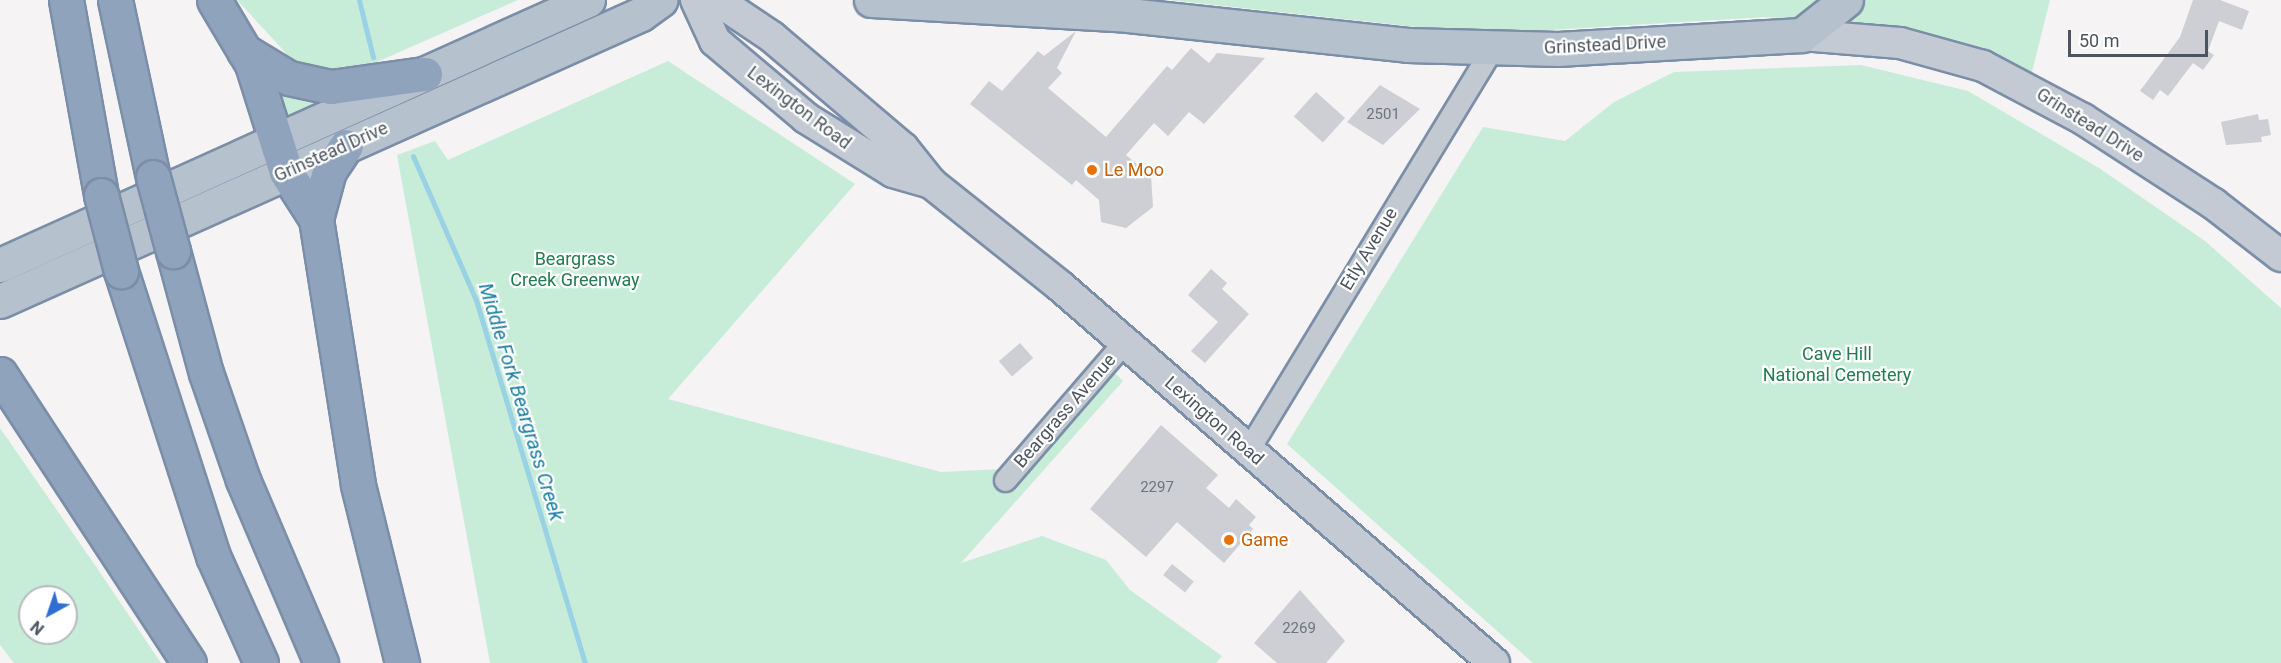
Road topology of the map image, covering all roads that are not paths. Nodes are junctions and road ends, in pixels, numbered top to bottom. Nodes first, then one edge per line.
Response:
1 (66, 0) edge
2 (115, 0) edge
3 (214, 0) edge
4 (588, 0) edge
5 (660, 0) edge
6 (696, 0) edge
7 (717, 0) edge
8 (872, 0) edge
9 (1846, 0) edge
10 (1802, 35) junction
11 (1492, 49) junction
12 (244, 51) junction
13 (425, 74) junction
14 (276, 141) junction
15 (346, 146) junction
16 (286, 172) junction
17 (931, 183) junction
18 (316, 219) junction
19 (2281, 256) edge
20 (0, 265) edge
21 (0, 301) edge
22 (1124, 342) junction
23 (0, 374) edge
24 (12, 402) edge
25 (1248, 450) junction
26 (1005, 480) dead end
27 (189, 663) edge
28 (261, 663) edge
29 (321, 663) edge
30 (402, 663) edge
31 (1494, 663) edge

1 - 28 highway, bridge
2 - 29 highway, bridge
3 - 12 highway
4 - 13 main road, Grinstead Drive
5 - 15 main road, Grinstead Drive
6 - 17 main road, Lexington Road
7 - 17 main road, Lexington Road
8 - 11 main road, Grinstead Drive
9 - 10 main road
10 - 11 main road, Grinstead Drive
10 - 19 main road, Grinstead Drive
11 - 25 street, Etly Avenue
12 - 13 highway
12 - 14 highway
13 - 14 main road, Grinstead Drive
14 - 16 highway
14 - 20 main road, Grinstead Drive
15 - 16 main road, Grinstead Drive
15 - 18 highway
16 - 18 highway
16 - 21 main road, Grinstead Drive
17 - 22 main road, Lexington Road
18 - 30 highway
22 - 25 main road, Lexington Road
22 - 26 street, Beargrass Avenue
23 - 24 highway
24 - 27 highway
25 - 31 main road, Lexington Road

